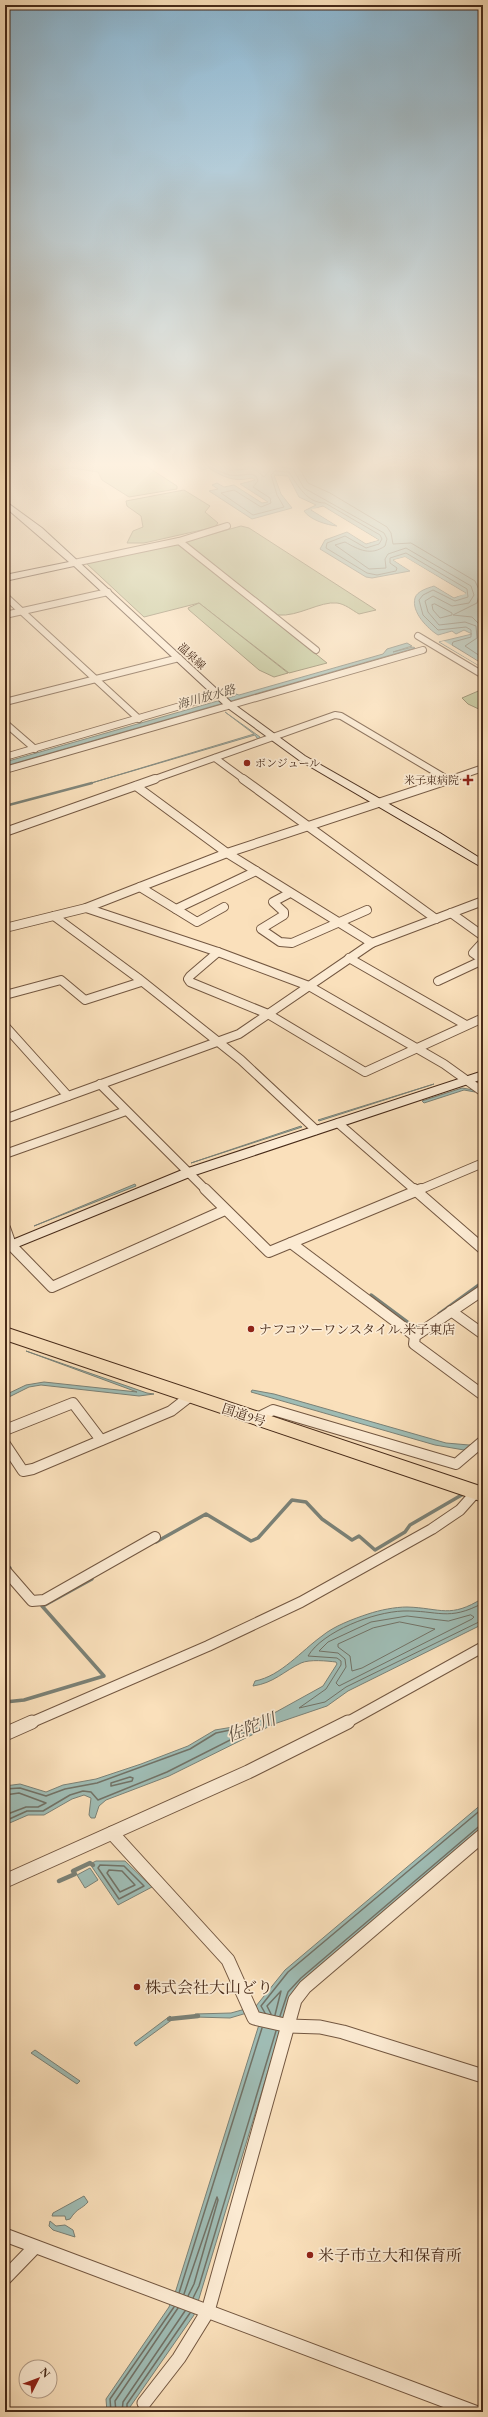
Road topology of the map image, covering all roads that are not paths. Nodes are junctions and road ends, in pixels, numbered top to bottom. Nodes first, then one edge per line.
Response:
1 (90, 577) edge
2 (224, 577) edge
3 (108, 592) junction
4 (5, 596) edge
5 (22, 612) junction
6 (5, 615) edge
7 (418, 636) dead end
8 (316, 650) dead end
9 (423, 650) dead end
10 (179, 658) junction
11 (483, 675) edge
12 (95, 680) junction
13 (224, 701) junction
14 (5, 702) edge
15 (139, 719) junction
16 (5, 723) edge
17 (273, 738) junction
18 (34, 749) junction
19 (5, 757) edge
20 (215, 758) junction
21 (483, 768) edge
22 (5, 770) edge
23 (447, 779) junction
24 (136, 786) junction
25 (379, 802) junction
26 (308, 825) junction
27 (5, 832) edge
28 (226, 853) junction
29 (481, 861) edge
30 (256, 871) junction
31 (140, 887) junction
32 (290, 893) junction
33 (483, 901) edge
34 (224, 907) dead end
35 (86, 908) junction
36 (176, 908) junction
37 (367, 910) dead end
38 (451, 913) junction
39 (54, 916) junction
40 (436, 918) junction
41 (336, 922) junction
42 (5, 928) edge
43 (483, 936) edge
44 (372, 942) junction
45 (483, 942) edge
46 (218, 952) junction
47 (349, 958) junction
48 (483, 960) edge
49 (438, 981) dead end
50 (141, 982) junction
51 (309, 986) junction
52 (5, 995) edge
53 (268, 1014) junction
54 (483, 1018) edge
55 (466, 1025) junction
56 (5, 1026) edge
57 (217, 1042) junction
58 (417, 1048) junction
59 (483, 1074) edge
60 (468, 1081) junction
61 (100, 1084) junction
62 (483, 1092) edge
63 (68, 1096) junction
64 (126, 1111) junction
65 (5, 1119) edge
66 (338, 1123) junction
67 (316, 1130) junction
68 (5, 1154) edge
69 (483, 1163) edge
70 (187, 1172) junction
71 (415, 1191) junction
72 (225, 1210) junction
73 (5, 1228) edge
74 (291, 1243) junction
75 (8, 1246) edge
76 (483, 1249) edge
77 (483, 1290) edge
78 (451, 1312) junction
79 (5, 1333) edge
80 (483, 1334) edge
81 (415, 1336) junction
82 (483, 1395) edge
83 (189, 1397) junction
84 (255, 1419) junction
85 (5, 1430) edge
86 (101, 1440) junction
87 (483, 1441) edge
88 (5, 1444) edge
89 (481, 1493) edge
90 (155, 1537) dead end
91 (5, 1570) edge
92 (483, 1647) edge
93 (5, 1734) edge
94 (112, 1833) junction
95 (483, 1835) edge
96 (5, 1881) edge
97 (286, 2026) junction
98 (483, 2076) edge
99 (5, 2235) edge
100 (35, 2247) junction
101 (5, 2278) edge
102 (203, 2309) junction
103 (144, 2403) dead end
104 (475, 2412) edge

1 - 3 street, 温泉線
2 - 8 street
3 - 5 street
3 - 10 street, 温泉線
4 - 5 street
5 - 6 street
5 - 12 street
7 - 11 street
9 - 13 street
10 - 12 street
10 - 13 street, 温泉線
12 - 14 street
12 - 15 street
13 - 15 street
13 - 17 street, 温泉線
13 - 22 street
15 - 18 street
16 - 18 street
17 - 20 street
17 - 23 street
17 - 25 street, 温泉線
18 - 19 street
20 - 24 street
20 - 26 street
21 - 23 street
23 - 25 street
24 - 27 street
24 - 28 street
25 - 26 street
25 - 29 street, 温泉線
26 - 28 street
26 - 40 street
28 - 30 street
28 - 31 street
30 - 32 street
30 - 36 street
31 - 35 street
31 - 36 street
32 - 41 street
32 - 41 street
33 - 38 street
34 - 36 street
35 - 39 street
35 - 46 street
37 - 41 street
38 - 40 street
38 - 43 street
39 - 42 street
39 - 50 street
40 - 44 street
41 - 44 street
44 - 47 street
45 - 48 street
46 - 51 street
46 - 53 street
47 - 51 street
47 - 55 street
48 - 49 street
50 - 52 street
50 - 57 street
51 - 53 street
51 - 58 street
53 - 57 street
53 - 58 street
54 - 55 street
55 - 58 street
56 - 63 street
57 - 61 street
57 - 67 street
58 - 60 street
59 - 60 street
60 - 62 street
60 - 66 street
61 - 63 street
61 - 64 street
63 - 65 street
64 - 68 street
64 - 70 street
66 - 67 street
66 - 71 street
67 - 70 street
69 - 71 street
70 - 72 street
70 - 75 street
71 - 74 street
71 - 76 street
72 - 74 street
72 - 75 street
73 - 75 street
74 - 81 street
77 - 78 street
78 - 80 street
78 - 81 street
79 - 83 highway, 国道9号
81 - 82 street
83 - 84 highway, 国道9号
83 - 86 street
84 - 87 street
84 - 89 highway, 国道9号
85 - 86 street
86 - 88 street
89 - 93 street
90 - 91 street
92 - 94 street
94 - 96 street
94 - 97 street
95 - 97 street
97 - 98 street
97 - 102 street
99 - 100 street
100 - 101 street
100 - 102 street
102 - 103 street
102 - 104 street

